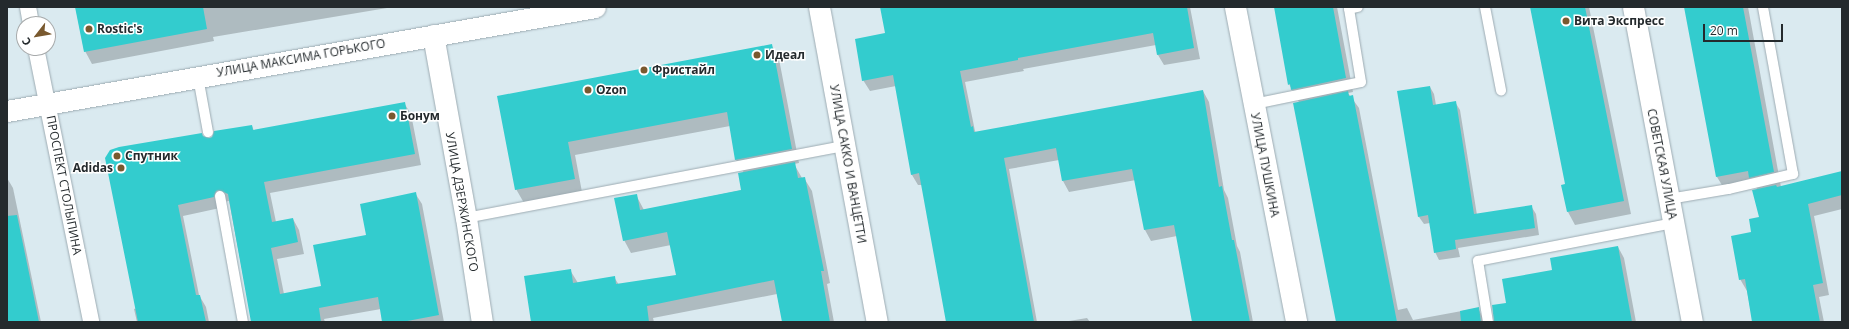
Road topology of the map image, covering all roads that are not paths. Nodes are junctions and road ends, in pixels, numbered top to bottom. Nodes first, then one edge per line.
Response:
1 (595, 7) edge
2 (819, 7) edge
3 (1235, 7) edge
4 (1358, 7) edge
5 (1485, 7) edge
6 (1632, 7) edge
7 (1763, 7) edge
8 (433, 35) junction
9 (38, 56) edge
10 (198, 77) junction
11 (1501, 90) dead end
12 (47, 104) junction
13 (1254, 104) junction
14 (7, 111) edge
15 (208, 132) dead end
16 (845, 146) junction
17 (220, 196) dead end
18 (1669, 199) junction
19 (466, 218) junction
20 (1674, 223) junction
21 (91, 322) edge
22 (243, 322) edge
23 (482, 322) edge
24 (877, 322) edge
25 (1296, 322) edge
26 (1488, 322) edge
27 (1692, 322) edge

1 - 8 street, УЛИЦА МАКСИМА ГОРЬКОГО
2 - 16 street, УЛИЦА САККО И ВАНЦЕТТИ
3 - 13 street, УЛИЦА ПУШКИНА
4 - 13 lane
5 - 11 lane
6 - 18 street, СОВЕТСКАЯ УЛИЦА
7 - 18 lane
8 - 10 street, УЛИЦА МАКСИМА ГОРЬКОГО
8 - 19 street, УЛИЦА ДЗЕРЖИНСКОГО
9 - 12 street, ПРОСПЕКТ СТОЛЫПИНА
10 - 12 street, УЛИЦА МАКСИМА ГОРЬКОГО
10 - 15 lane
12 - 14 street, УЛИЦА МАКСИМА ГОРЬКОГО
12 - 21 street, ПРОСПЕКТ СТОЛЫПИНА
13 - 25 street, УЛИЦА ПУШКИНА
16 - 19 lane
16 - 24 street, УЛИЦА САККО И ВАНЦЕТТИ
17 - 22 lane
18 - 20 street, СОВЕТСКАЯ УЛИЦА
19 - 23 street, УЛИЦА ДЗЕРЖИНСКОГО
20 - 26 lane
20 - 27 street, СОВЕТСКАЯ УЛИЦА

